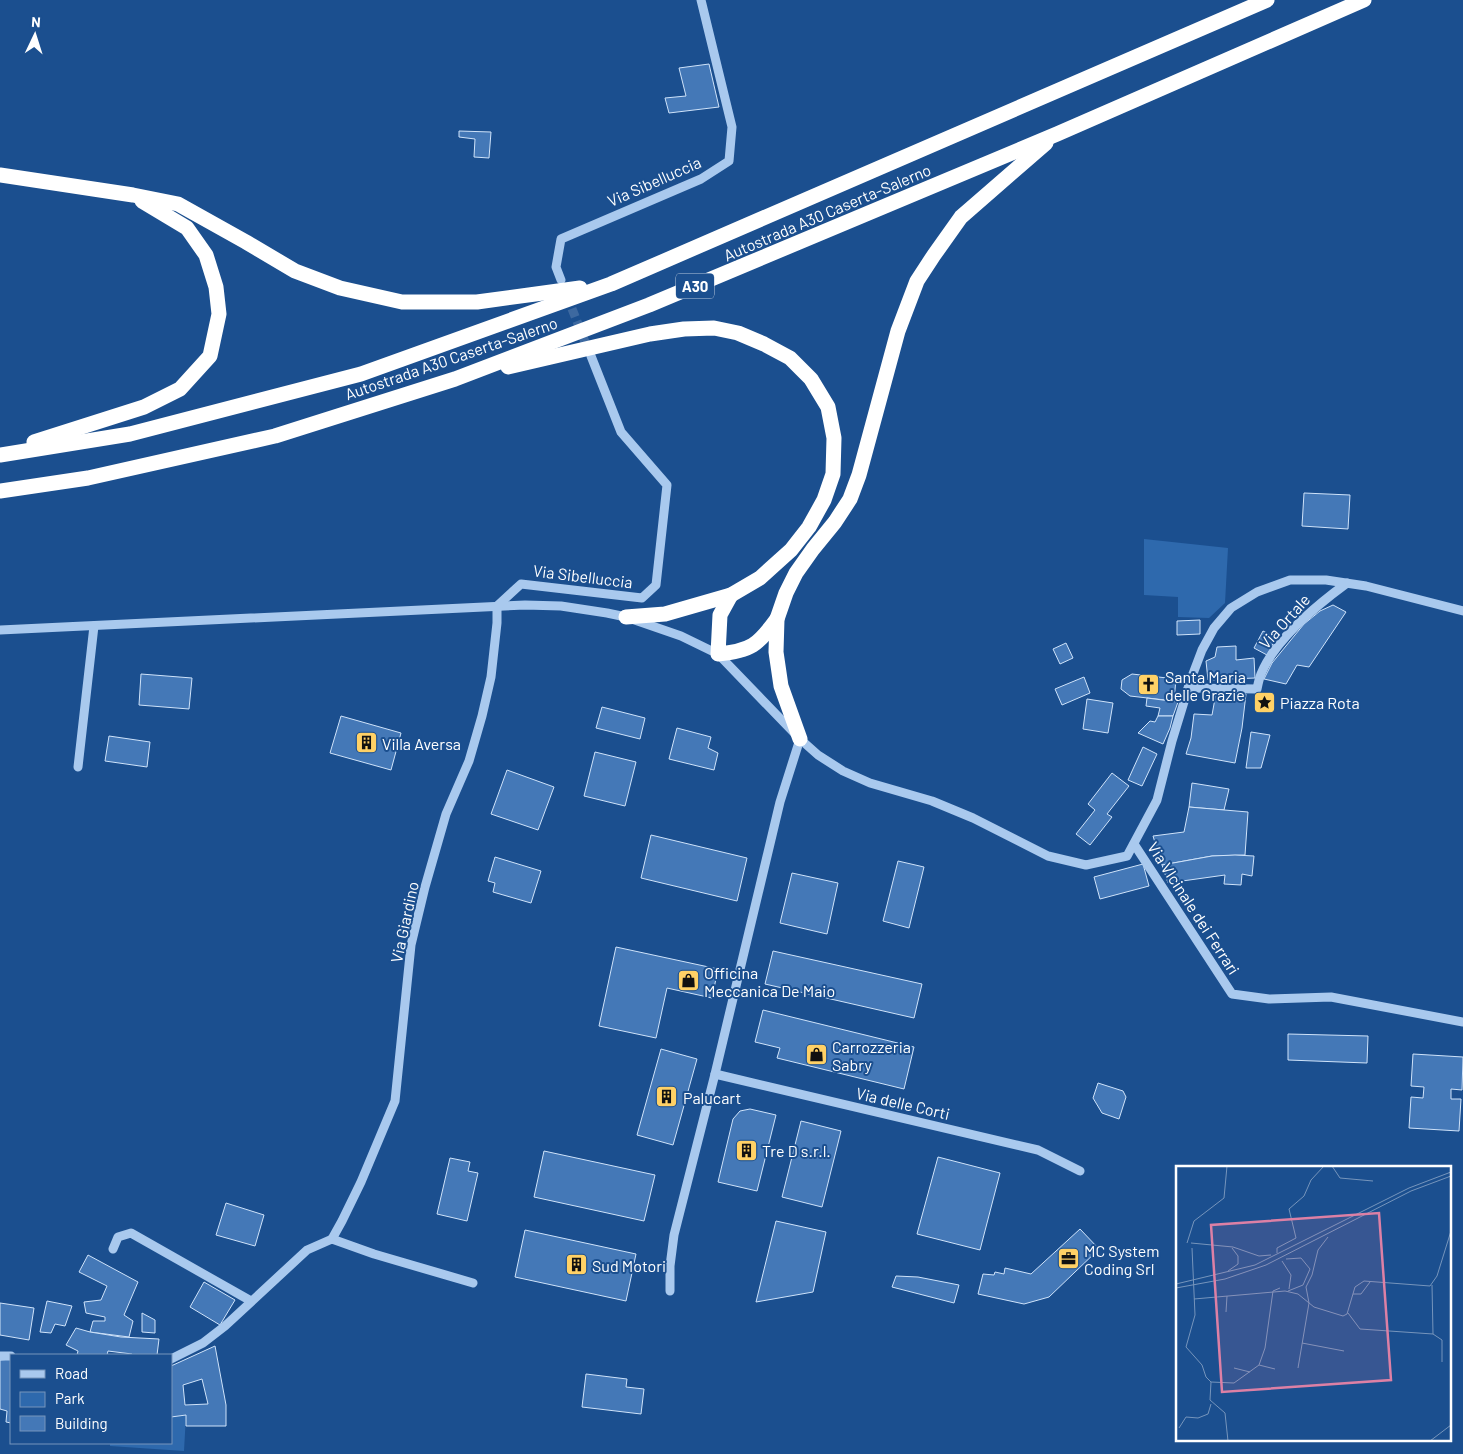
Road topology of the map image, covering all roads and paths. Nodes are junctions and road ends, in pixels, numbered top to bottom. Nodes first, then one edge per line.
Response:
1 (701, 0) edge
2 (1267, 0) edge
3 (1364, 0) edge
4 (1057, 134) junction
5 (0, 175) edge
6 (133, 195) junction
7 (561, 280) dead end
8 (611, 284) junction
9 (591, 356) tunnel mouth
10 (455, 379) junction
11 (0, 454) edge
12 (0, 491) edge
13 (1347, 583) junction
14 (730, 596) junction
15 (496, 606) junction
16 (1463, 611) edge
17 (626, 617) junction
18 (777, 619) junction
19 (94, 626) junction
20 (0, 630) edge
21 (718, 654) junction
22 (1188, 688) junction
23 (800, 739) junction
24 (78, 767) dead end
25 (1134, 844) junction
26 (1463, 1022) edge
27 (716, 1074) junction
28 (1080, 1171) dead end
29 (332, 1239) junction
30 (113, 1249) dead end
31 (473, 1283) dead end
32 (670, 1290) dead end
33 (251, 1301) junction
34 (172, 1358) edge

1 - 7 street, Via Sibelluccia
2 - 8 highway, Autostrada A30 Caserta-Salerno / A30
3 - 4 highway, Autostrada A30 Caserta-Salerno / A30
4 - 10 highway, Autostrada A30 Caserta-Salerno / A30
4 - 18 highway
5 - 6 highway
6 - 8 highway
6 - 11 highway
8 - 11 highway, Autostrada A30 Caserta-Salerno / A30
9 - 15 street, Via Sibelluccia
10 - 12 highway, Autostrada A30 Caserta-Salerno / A30
10 - 14 highway
13 - 16 street
13 - 22 street, Via Ortale
13 - 22 street
14 - 17 highway
14 - 21 highway
15 - 17 street
15 - 19 street
15 - 29 street, Via Giardino
17 - 21 street
18 - 21 highway
18 - 23 highway
19 - 20 street
19 - 24 street
21 - 23 street
22 - 25 street
23 - 25 street
23 - 27 street
25 - 26 street, Via VIcinale dei Ferrari
27 - 28 street, Via delle Corti
27 - 32 street
29 - 31 street
29 - 33 street
30 - 33 street
33 - 34 street

